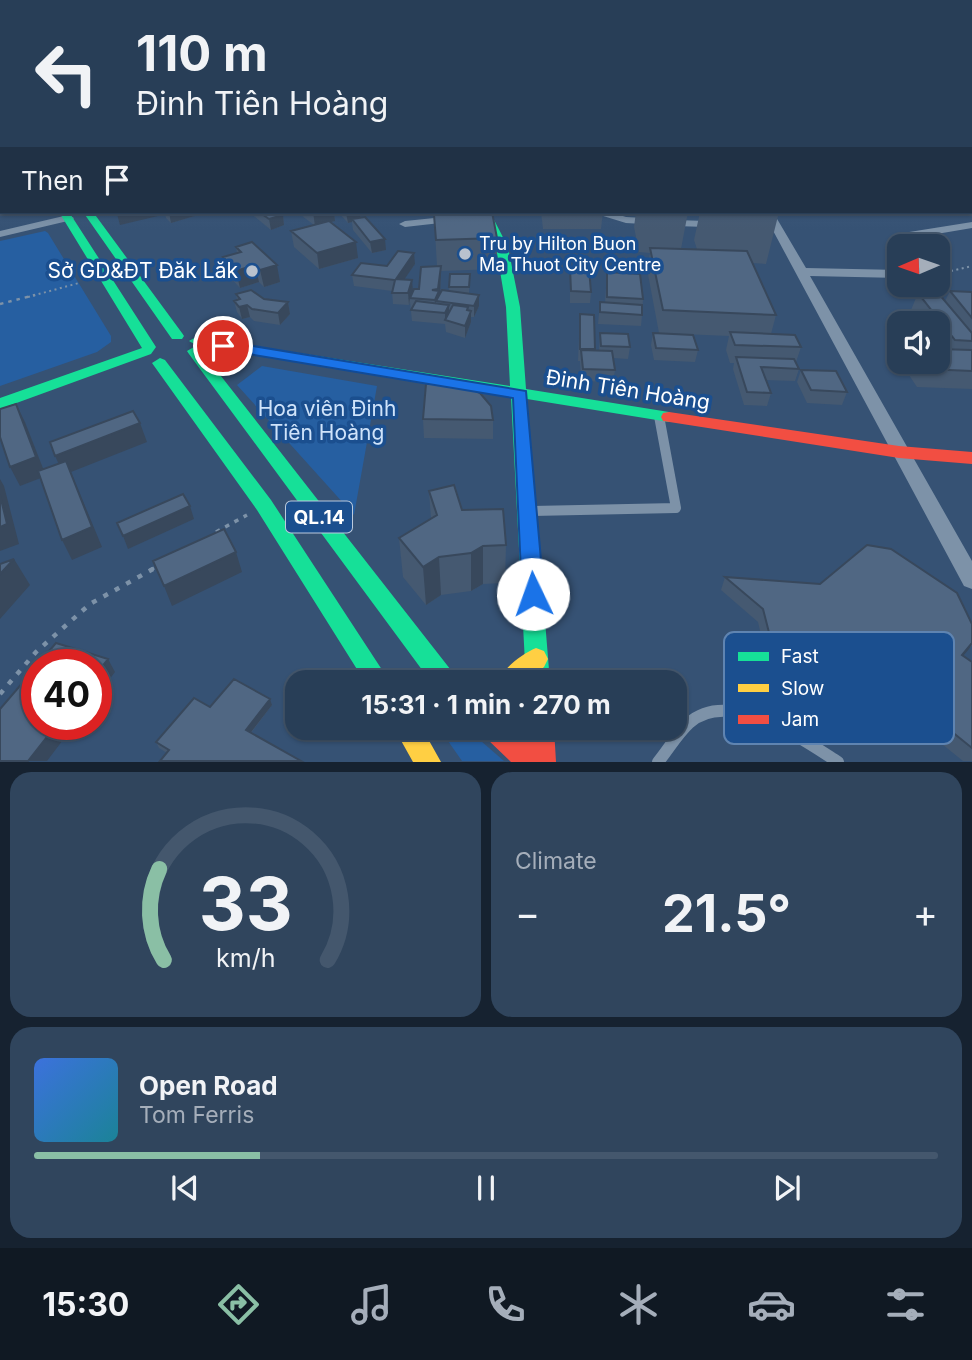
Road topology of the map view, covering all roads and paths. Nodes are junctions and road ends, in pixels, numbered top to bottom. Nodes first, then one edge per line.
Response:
1 (92, 214) edge
2 (606, 214) edge
3 (66, 215) edge
4 (482, 215) edge
5 (460, 219) edge
6 (769, 221) edge
7 (649, 222) dead end
8 (660, 222) dead end
9 (405, 224) dead end
10 (712, 224) dead end
11 (972, 225) edge
12 (0, 234) edge
13 (916, 234) edge
14 (972, 266) edge
15 (950, 270) edge
16 (802, 272) junction
17 (887, 274) edge
18 (79, 283) dead end
19 (0, 306) edge
20 (177, 336) junction
21 (195, 346) junction
22 (148, 349) junction
23 (160, 363) junction
24 (521, 395) junction
25 (0, 404) edge
26 (659, 416) junction
27 (899, 452) junction
28 (972, 458) edge
29 (264, 505) junction
30 (528, 511) junction
31 (207, 538) edge
32 (161, 564) edge
33 (972, 580) edge
34 (537, 659) junction
35 (370, 670) edge
36 (436, 670) edge
37 (524, 670) edge
38 (537, 670) edge
39 (0, 694) edge
40 (724, 710) edge
41 (415, 740) edge
42 (507, 740) edge
43 (542, 740) edge
44 (417, 743) junction
45 (810, 744) edge
46 (421, 761) edge
47 (428, 761) edge
48 (531, 761) edge
49 (543, 761) edge
50 (658, 761) edge
51 (838, 761) edge

1 - 20 main road
2 - 7 lane
3 - 12 street
3 - 22 main road
4 - 24 main road
5 - 9 street
6 - 16 street
8 - 10 lane
11 - 13 street
14 - 15 path
16 - 17 street
16 - 27 street
18 - 19 path
20 - 21 main road, Đinh Tiên Hoàng
20 - 22 main road
21 - 23 main road
21 - 24 main road, Đinh Tiên Hoàng
21 - 36 main road, QL.14
22 - 23 main road
22 - 25 main road
23 - 29 main road, QL.14
24 - 26 main road, Đinh Tiên Hoàng
24 - 30 main road
26 - 27 main road, Đinh Tiên Hoàng
26 - 30 lane
27 - 28 main road, Đinh Tiên Hoàng
27 - 33 street
29 - 31 path
29 - 35 main road, QL.14
30 - 34 main road
32 - 39 path
34 - 37 main road
34 - 38 main road
40 - 50 lane
41 - 44 main road
42 - 48 main road
43 - 49 main road
44 - 46 main road
44 - 47 main road
45 - 51 lane

